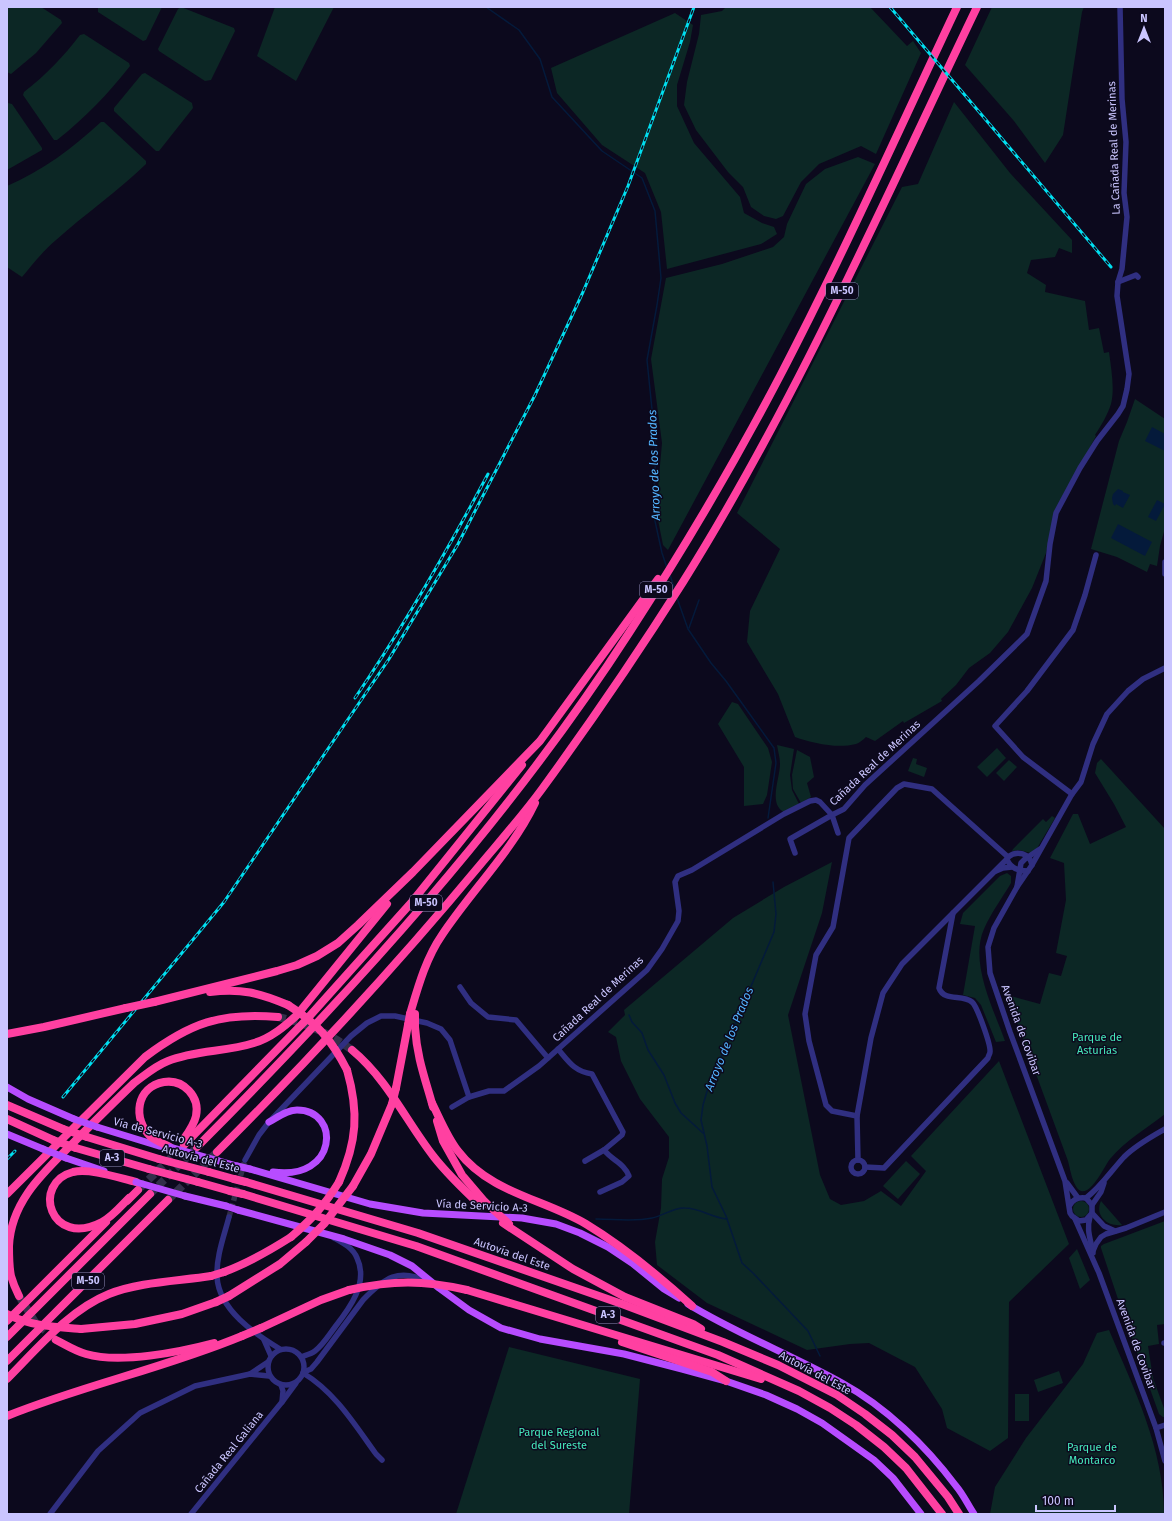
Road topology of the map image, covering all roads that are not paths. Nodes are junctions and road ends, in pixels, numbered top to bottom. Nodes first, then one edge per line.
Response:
1 (957, 7) edge
2 (977, 7) edge
3 (1120, 7) edge
4 (1138, 277) dead end
5 (1118, 282) junction
6 (1123, 406) joint
7 (684, 545) junction
8 (1096, 555) dead end
9 (1165, 562) edge
10 (1165, 574) edge
11 (1165, 668) edge
12 (540, 740) junction
13 (540, 792) junction
14 (1072, 794) junction
15 (832, 815) junction
16 (838, 833) dead end
17 (1042, 847) junction
18 (795, 853) dead end
19 (1028, 857) junction
20 (1008, 858) junction
21 (1032, 865) junction
22 (1012, 867) junction
23 (1019, 870) junction
24 (1028, 871) junction
25 (413, 872) junction
26 (994, 872) junction
27 (1017, 887) junction
28 (954, 912) junction
29 (460, 987) dead end
30 (174, 997) junction
31 (278, 1017) tunnel mouth
32 (411, 1026) junction
33 (7, 1034) edge
34 (558, 1049) junction
35 (352, 1050) tunnel mouth
36 (548, 1058) junction
37 (7, 1087) edge
38 (469, 1097) junction
39 (432, 1103) junction
40 (7, 1105) edge
41 (452, 1106) dead end
42 (857, 1116) junction
43 (7, 1119) edge
44 (269, 1122) junction
45 (1165, 1128) edge
46 (7, 1134) edge
47 (170, 1147) junction
48 (197, 1147) tunnel mouth
49 (604, 1150) junction
50 (217, 1152) tunnel mouth
51 (245, 1160) tunnel mouth
52 (858, 1160) junction
53 (585, 1161) dead end
54 (865, 1167) junction
55 (250, 1169) junction
56 (1065, 1181) junction
57 (1104, 1181) junction
58 (137, 1186) junction
59 (600, 1192) dead end
60 (7, 1194) edge
61 (150, 1194) tunnel mouth
62 (129, 1198) junction
63 (1078, 1198) junction
64 (1086, 1198) junction
65 (168, 1200) tunnel mouth
66 (483, 1204) junction
67 (1070, 1205) junction
68 (1092, 1205) junction
69 (1165, 1212) edge
70 (1091, 1215) junction
71 (229, 1217) tunnel mouth
72 (1075, 1219) junction
73 (1115, 1231) junction
74 (328, 1235) junction
75 (1093, 1254) junction
76 (438, 1288) junction
77 (19, 1296) tunnel mouth
78 (692, 1306) junction
79 (7, 1314) edge
80 (548, 1315) junction
81 (7, 1320) edge
82 (242, 1336) junction
83 (7, 1337) edge
84 (56, 1340) tunnel mouth
85 (264, 1340) junction
86 (723, 1342) junction
87 (280, 1349) junction
88 (301, 1357) junction
89 (269, 1359) junction
90 (7, 1361) edge
91 (303, 1372) junction
92 (250, 1374) junction
93 (269, 1376) junction
94 (7, 1379) edge
95 (726, 1381) junction
96 (296, 1383) junction
97 (280, 1385) junction
98 (799, 1390) junction
99 (282, 1402) junction
100 (7, 1416) edge
101 (1165, 1426) edge
102 (1156, 1428) junction
103 (382, 1460) dead end
104 (1165, 1461) edge
105 (50, 1514) edge
106 (191, 1514) edge
107 (921, 1514) edge
108 (942, 1514) edge
109 (960, 1514) edge
110 (974, 1514) edge

1 - 7 highway, M-50
2 - 13 highway, M-50
3 - 5 street, La Cañada Real de Merinas
4 - 5 street
5 - 6 street, La Cañada Real de Merinas
6 - 15 street, Cañada Real de Merinas
7 - 12 highway
7 - 48 highway, M-50
8 - 14 street
9 - 10 street
11 - 14 street, Avenida de Covibar
12 - 25 highway
12 - 47 highway
13 - 32 highway, bridge
13 - 50 highway, M-50
14 - 17 street, Avenida de Covibar
15 - 16 street
15 - 18 street
15 - 34 street, Cañada Real de Merinas
17 - 19 street, Avenida de Covibar
17 - 21 street, Avenida de Covibar
19 - 20 street
19 - 21 street
19 - 23 street, Avenida de Covibar
20 - 22 street
20 - 26 street
20 - 42 street
21 - 24 street, Avenida de Covibar
22 - 23 street
22 - 26 street
23 - 24 street
23 - 27 street, Avenida de Covibar
24 - 27 street, Avenida de Covibar
25 - 30 highway
25 - 77 highway
26 - 28 street
27 - 56 street, Avenida de Covibar
28 - 42 street
28 - 54 street
29 - 36 street
30 - 33 highway, bridge
30 - 94 highway, bridge
31 - 60 highway
32 - 39 highway
32 - 79 highway, bridge
34 - 36 street, Cañada Real de Merinas
34 - 49 street
35 - 66 highway
36 - 38 street, Cañada Real de Merinas
37 - 47 main road, Vía de Servicio A-3, bridge
38 - 41 street, Cañada Real de Merinas
38 - 44 street
39 - 66 highway
39 - 78 highway
40 - 86 highway, Autovía del Este / A-3, bridge
42 - 52 street
43 - 98 highway, Autovía del Este / A-3, bridge
44 - 51 street
44 - 55 main road
45 - 57 street
46 - 58 main road, bridge
47 - 55 main road, Vía de Servicio A-3, bridge
49 - 53 street
49 - 59 street
52 - 54 street
52 - 54 street
55 - 78 main road, Vía de Servicio A-3
56 - 63 street, Avenida de Covibar
56 - 67 street, Avenida de Covibar
57 - 64 street
57 - 68 street
58 - 62 highway
58 - 62 highway
58 - 74 main road, bridge
61 - 83 highway, M-50
62 - 81 highway
63 - 64 street
63 - 67 street
64 - 68 street
65 - 90 highway, M-50
66 - 86 highway
67 - 72 street
68 - 70 street
69 - 73 street
70 - 72 street
70 - 73 street
70 - 75 street, Avenida de Covibar
71 - 85 street
72 - 75 street, Avenida de Covibar
73 - 75 street
74 - 76 main road
74 - 88 street
75 - 102 street, Avenida de Covibar
76 - 91 street
76 - 95 main road
78 - 110 main road, Vía de Servicio A-3
80 - 82 highway, bridge
80 - 95 highway
80 - 98 highway
82 - 84 highway
82 - 100 highway
85 - 87 street
85 - 89 street
86 - 109 highway, Autovía del Este / A-3
87 - 88 street
87 - 89 street
88 - 91 street
89 - 92 street
89 - 93 street
91 - 96 street
91 - 103 street
92 - 93 street
92 - 105 street
93 - 97 street
95 - 107 main road
96 - 97 street
96 - 99 street, Cañada Real Galiana
97 - 99 street
98 - 108 highway, Autovía del Este / A-3
99 - 106 street, Cañada Real Galiana
101 - 102 street
102 - 104 street, Avenida de Covibar

